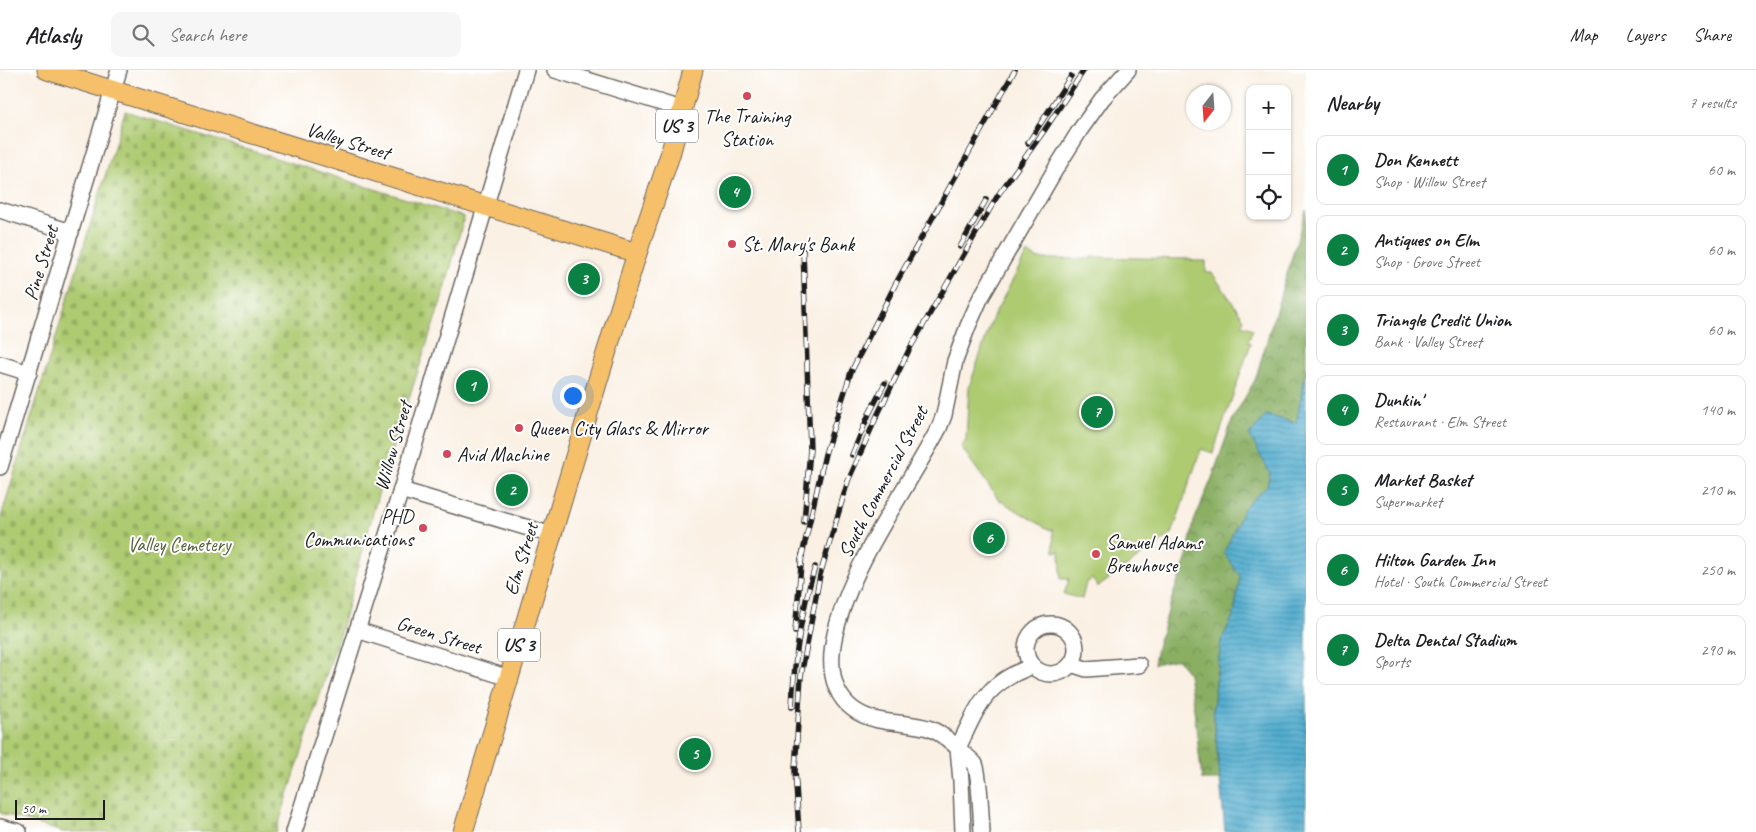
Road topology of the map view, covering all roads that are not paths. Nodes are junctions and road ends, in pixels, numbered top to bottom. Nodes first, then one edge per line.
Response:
1 (47, 70) edge
2 (119, 70) edge
3 (526, 70) edge
4 (555, 70) edge
5 (693, 70) edge
6 (1128, 70) edge
7 (113, 90) junction
8 (681, 109) junction
9 (485, 206) junction
10 (0, 210) edge
11 (72, 232) junction
12 (637, 253) junction
13 (0, 364) edge
14 (29, 373) junction
15 (0, 467) edge
16 (401, 490) junction
17 (552, 535) junction
18 (357, 630) junction
19 (1071, 664) junction
20 (1139, 665) dead end
21 (1033, 666) junction
22 (509, 678) junction
23 (958, 748) junction
24 (0, 826) edge
25 (19, 832) edge
26 (294, 832) edge
27 (463, 832) edge
28 (964, 832) edge
29 (982, 832) edge

1 - 7 main road, Valley Street
2 - 7 street, Pine Street
3 - 9 street, Willow Street
4 - 8 street
5 - 8 main road, Elm Street / US 3
6 - 23 street, South Commercial Street
7 - 9 main road, Valley Street
7 - 11 street, Pine Street
8 - 12 main road, Elm Street / US 3
9 - 12 main road, Valley Street
9 - 16 street, Willow Street
10 - 11 street
11 - 14 street, Pine Street
12 - 17 main road, Elm Street / US 3
13 - 14 street
14 - 15 street, Pine Street
16 - 17 street
16 - 18 street, Willow Street
17 - 22 main road, Elm Street / US 3
18 - 22 street, Green Street
18 - 26 street, Willow Street
19 - 20 street
19 - 21 street
19 - 21 street
21 - 23 street
22 - 27 main road, Elm Street / US 3
23 - 28 street
23 - 29 street, South Commercial Street
24 - 25 street

